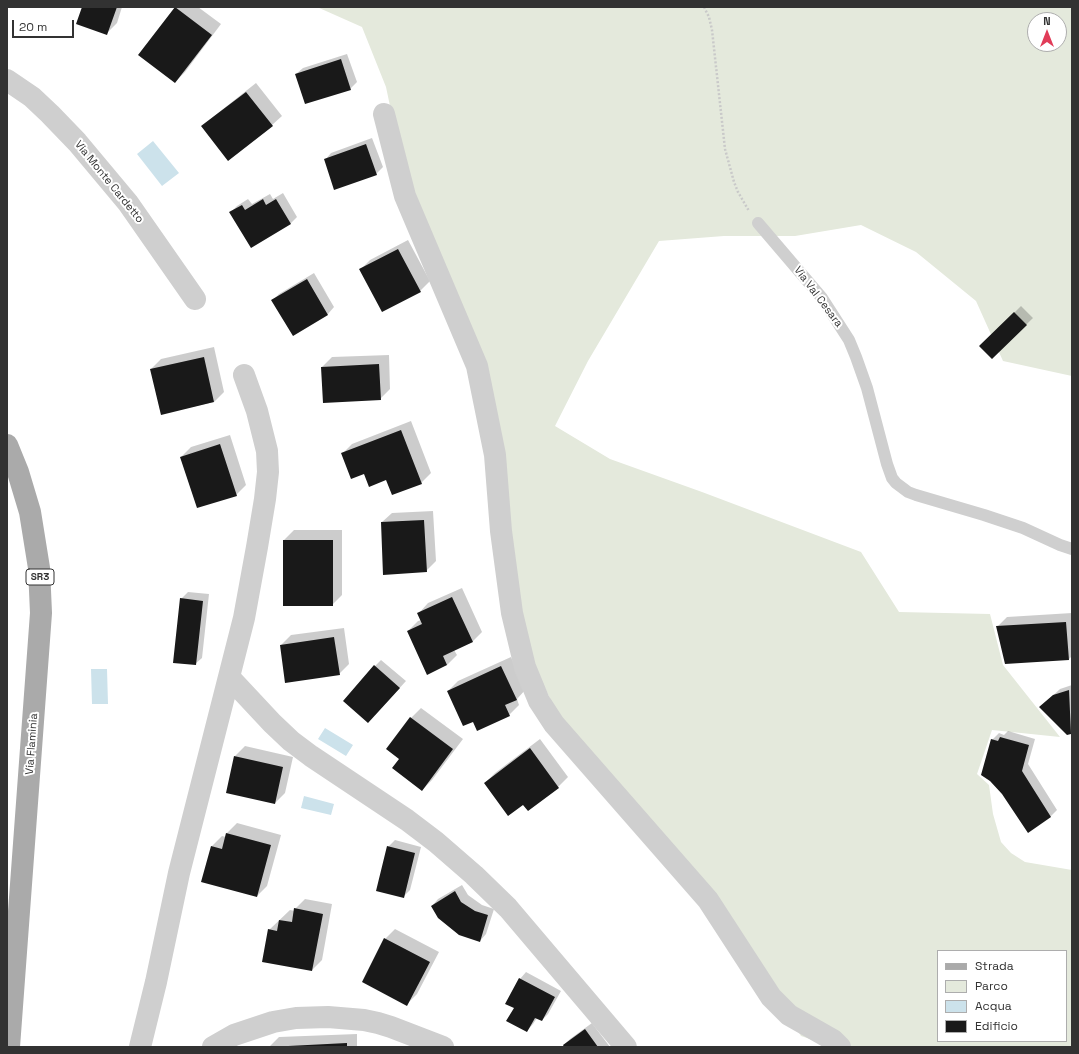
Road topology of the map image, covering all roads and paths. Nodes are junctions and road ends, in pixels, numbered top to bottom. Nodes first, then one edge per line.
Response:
1 (704, 7) edge
2 (7, 80) edge
3 (384, 114) dead end
4 (758, 223) joint
5 (195, 299) dead end
6 (244, 375) dead end
7 (7, 445) edge
8 (1072, 549) edge
9 (229, 677) junction
10 (9, 1047) edge
11 (140, 1047) edge
12 (213, 1047) edge
13 (443, 1047) edge
14 (626, 1047) edge
15 (840, 1047) edge

1 - 4 path
2 - 5 street, Via Monte Cardetto
3 - 15 street
4 - 8 lane, Via Val Cesara
6 - 9 street
7 - 10 main road, Via Flaminia / SR3
9 - 11 street
9 - 14 street
12 - 13 street

